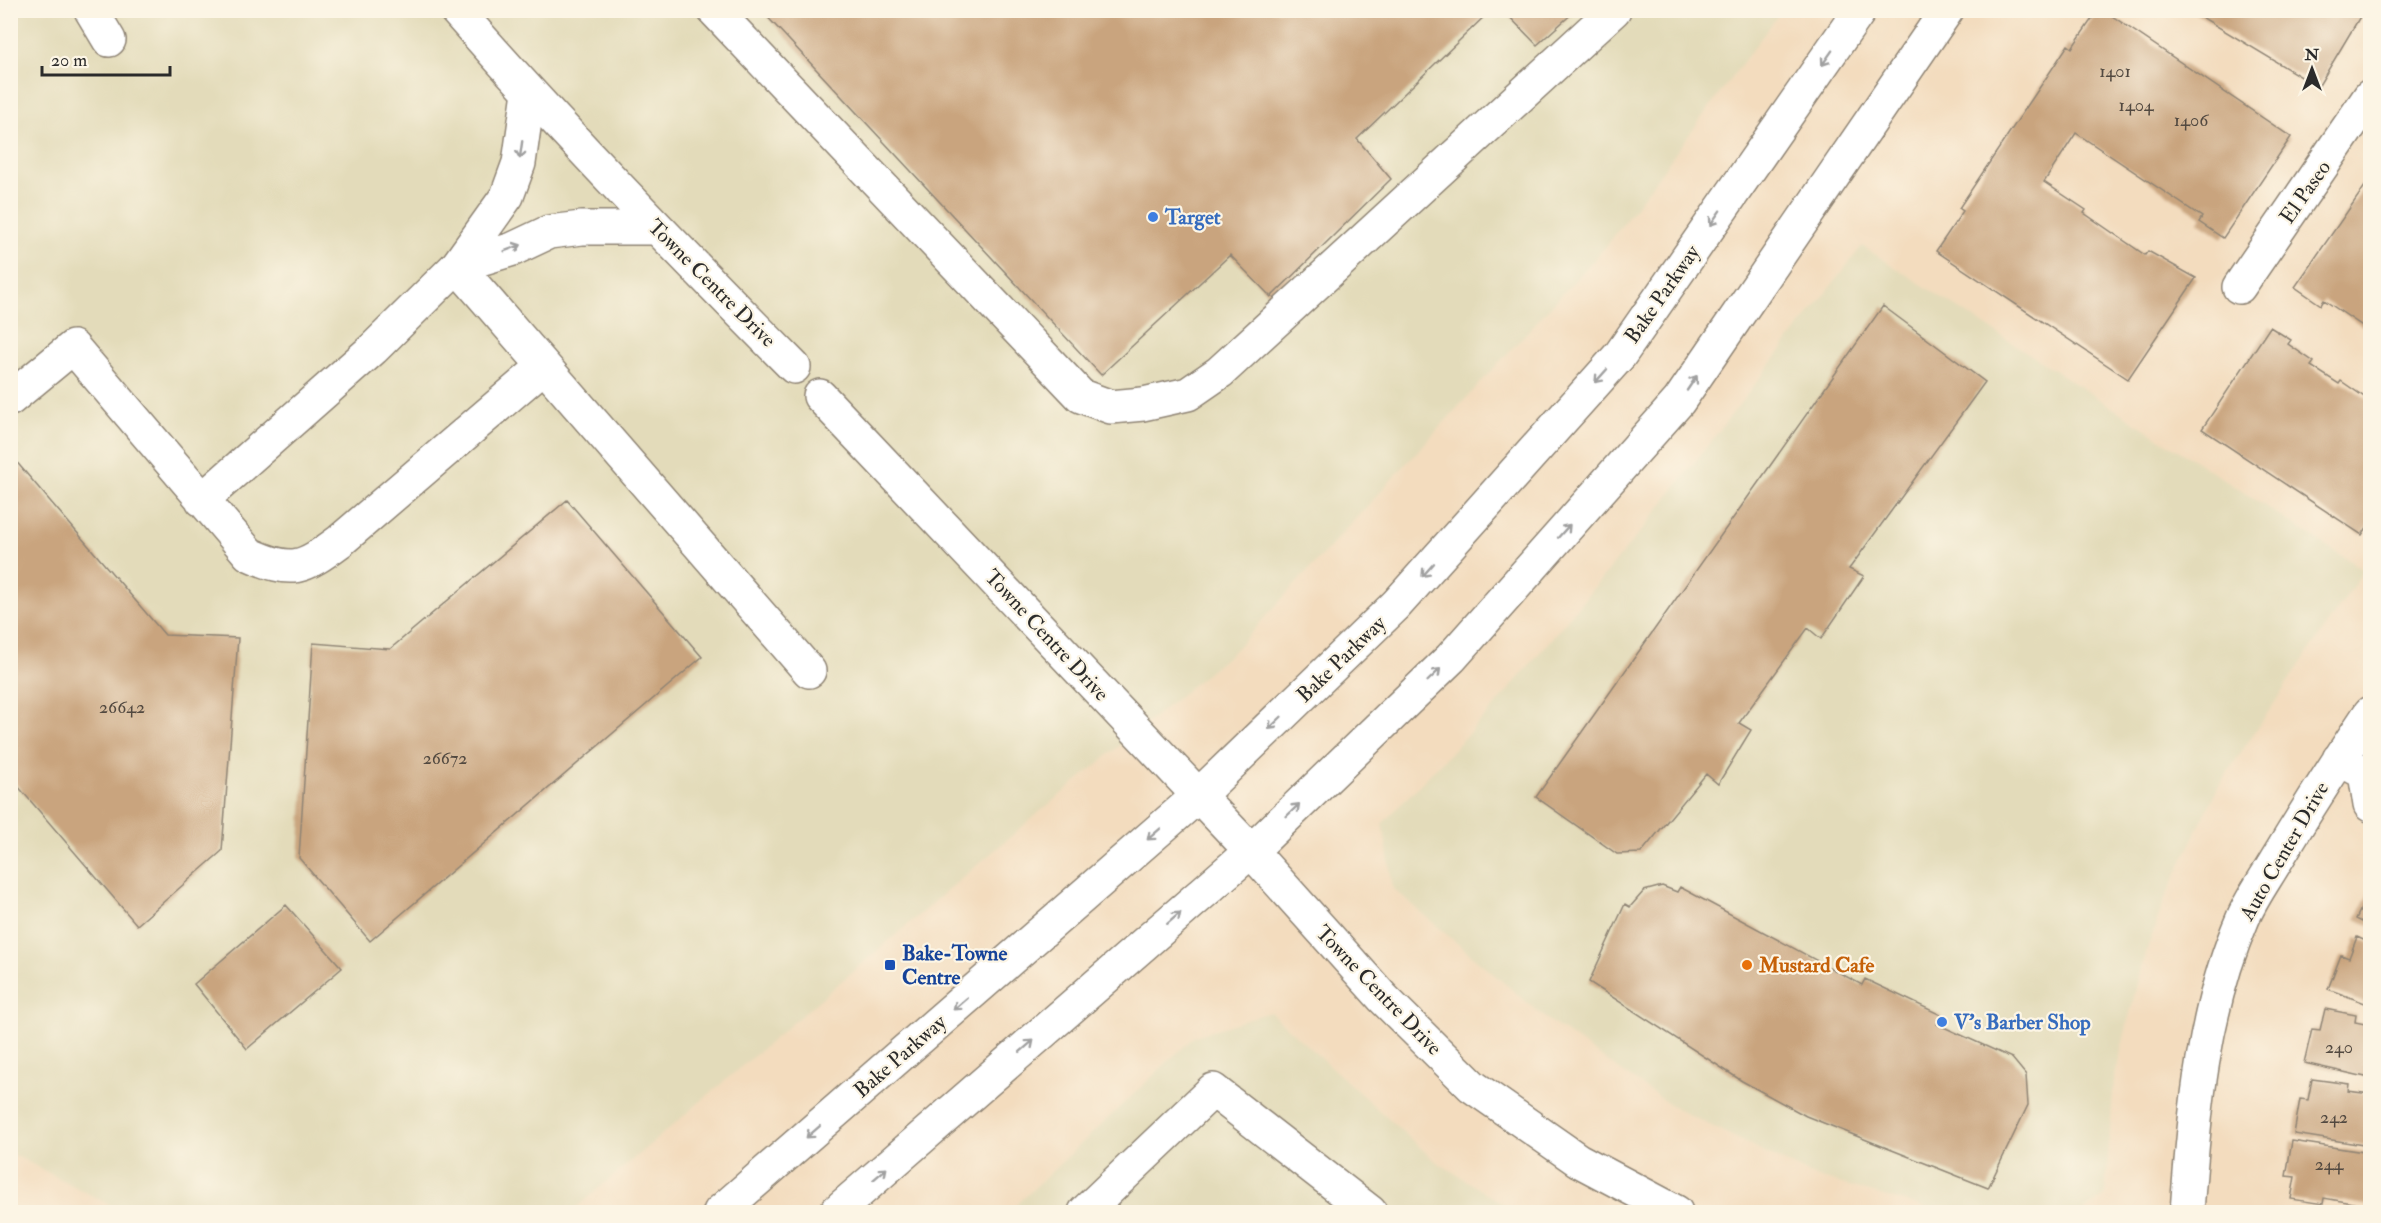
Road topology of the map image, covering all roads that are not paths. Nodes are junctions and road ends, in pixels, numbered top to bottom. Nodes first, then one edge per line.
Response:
1 (91, 10) edge
2 (456, 10) edge
3 (714, 10) edge
4 (1614, 10) edge
5 (1860, 10) edge
6 (1947, 10) edge
7 (109, 40) dead end
8 (529, 92) junction
9 (2370, 96) edge
10 (656, 228) junction
11 (457, 266) junction
12 (2239, 287) dead end
13 (544, 366) junction
14 (10, 399) edge
15 (202, 500) junction
16 (809, 671) dead end
17 (2370, 712) edge
18 (2358, 768) edge
19 (1198, 796) junction
20 (2370, 805) edge
21 (1251, 851) junction
22 (720, 1212) edge
23 (836, 1212) edge
24 (1085, 1212) edge
25 (1370, 1212) edge
26 (1676, 1212) edge
27 (2187, 1212) edge

1 - 7 main road
2 - 8 main road, Towne Centre Drive
3 - 4 main road
5 -> 19 main road, Bake Parkway
21 -> 6 main road
8 - 10 main road, Towne Centre Drive
8 -> 11 main road
9 - 12 main road, El Paseo
11 -> 10 main road
10 - 19 main road, Towne Centre Drive
11 - 13 main road
11 - 15 main road
13 - 15 main road
13 - 16 main road
14 - 15 main road
17 - 18 main road, Auto Center Drive
18 - 20 main road
18 - 27 main road, Auto Center Drive
19 - 21 main road, Towne Centre Drive
19 -> 22 main road, Bake Parkway
23 -> 21 main road
21 - 26 main road, Towne Centre Drive
24 - 25 main road

